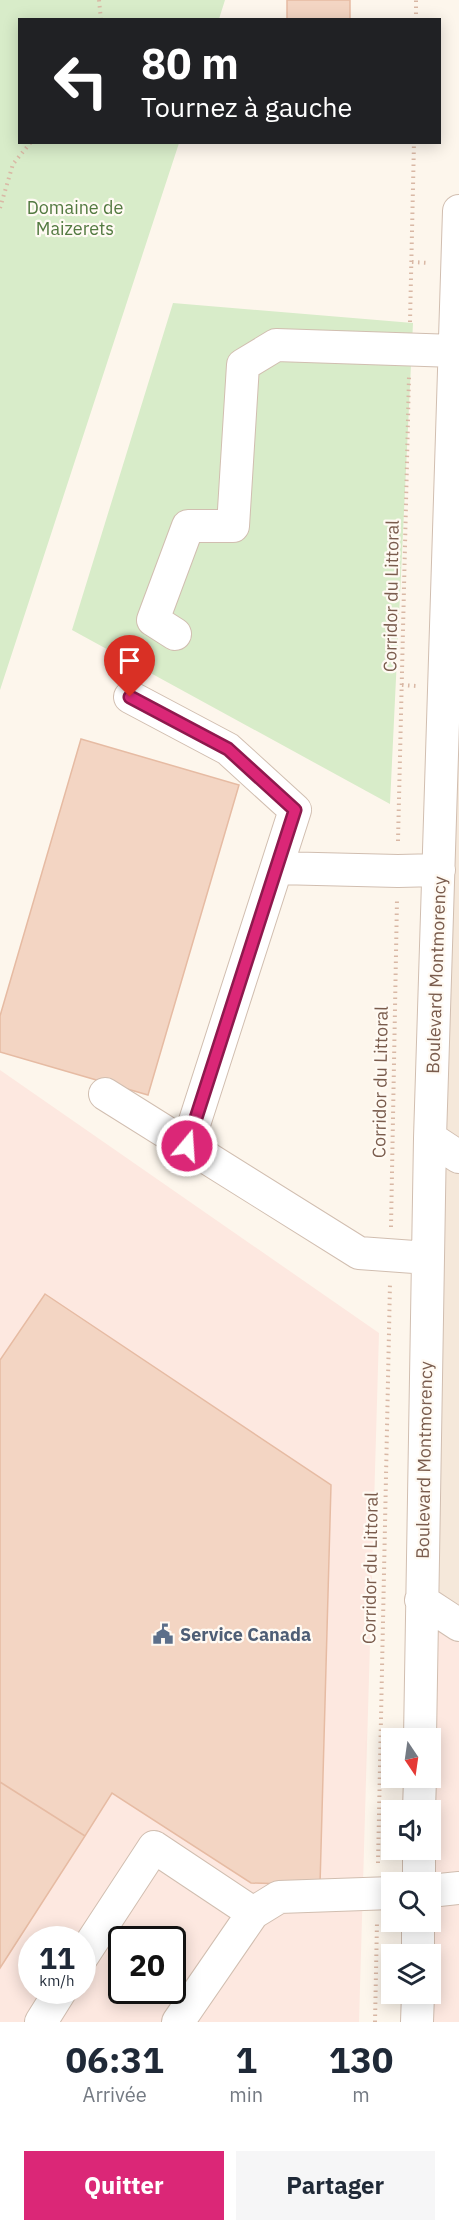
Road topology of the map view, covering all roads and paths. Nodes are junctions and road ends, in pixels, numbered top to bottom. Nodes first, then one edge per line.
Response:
1 (99, 0) edge
2 (416, 0) edge
3 (101, 18) edge
4 (416, 18) edge
5 (29, 144) edge
6 (414, 144) edge
7 (0, 208) edge
8 (459, 211) edge
9 (458, 280) edge
10 (410, 349) junction
11 (455, 351) junction
12 (175, 634) dead end
13 (130, 697) dead end
14 (452, 700) edge
15 (277, 868) junction
16 (439, 870) junction
17 (398, 871) junction
18 (105, 1094) dead end
19 (430, 1138) junction
20 (187, 1146) junction
21 (459, 1157) edge
22 (390, 1255) junction
23 (428, 1258) junction
24 (421, 1600) junction
25 (459, 1625) edge
26 (420, 1728) edge
27 (385, 1872) edge
28 (459, 1888) edge
29 (441, 1890) edge
30 (381, 1893) edge
31 (253, 1913) junction
32 (382, 1932) edge
33 (96, 1936) edge
34 (52, 2004) edge
35 (418, 2004) edge
36 (41, 2022) edge
37 (178, 2022) edge
38 (375, 2022) edge
39 (417, 2022) edge

1 - 3 path
2 - 4 path
5 - 7 path
6 - 10 path, Corridor du Littoral
8 - 9 street, Boulevard Montmorency
9 - 11 street, Boulevard Montmorency
10 - 11 street
10 - 12 street
10 - 17 path, Corridor du Littoral
11 - 14 street, Boulevard Montmorency
13 - 15 street
14 - 16 street, Boulevard Montmorency
15 - 17 street
15 - 20 street
16 - 17 street
16 - 19 street, Boulevard Montmorency
17 - 22 path, Corridor du Littoral
18 - 20 street
19 - 21 street
19 - 23 street, Boulevard Montmorency
20 - 22 street
22 - 23 street
22 - 27 path, Corridor du Littoral
23 - 24 street, Boulevard Montmorency
24 - 25 street
24 - 26 street, Boulevard Montmorency
28 - 29 street
30 - 31 street
31 - 33 street
31 - 37 street
32 - 38 path, Corridor du Littoral
34 - 36 street
35 - 39 street

